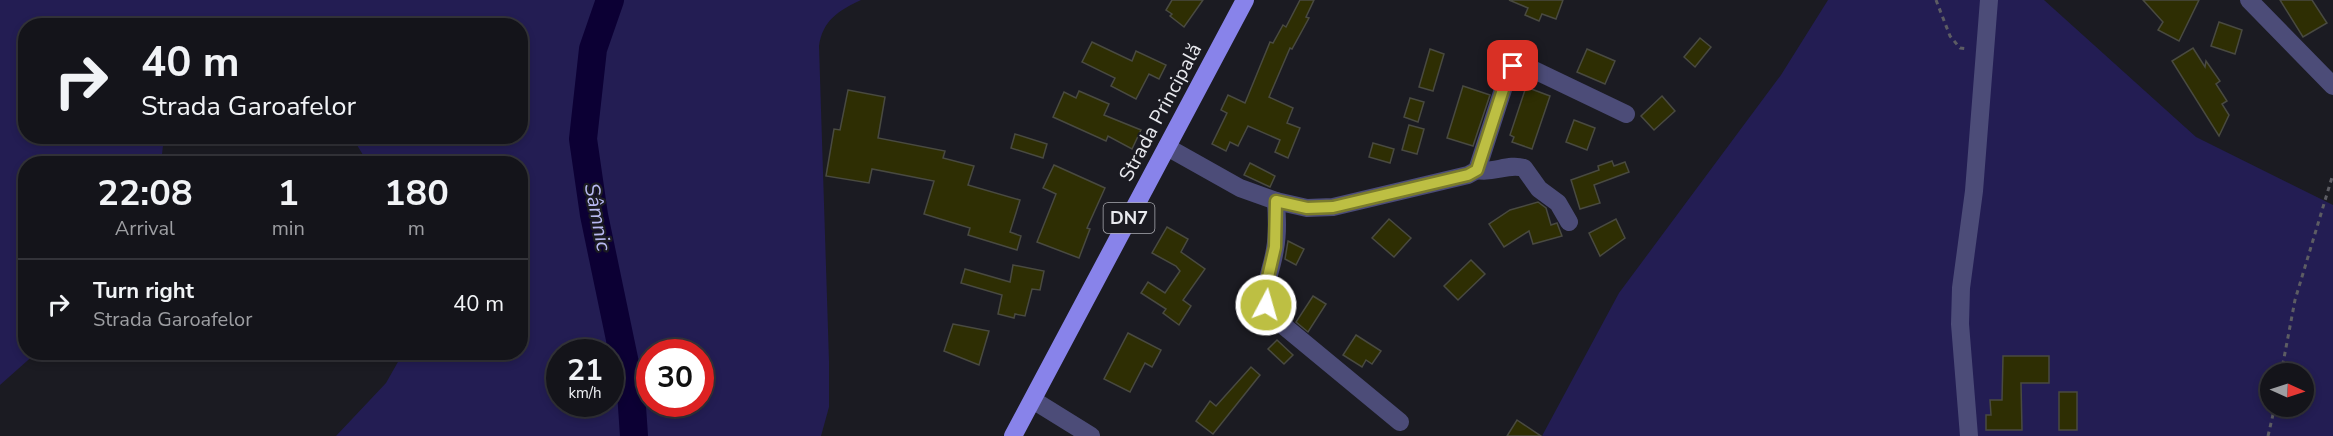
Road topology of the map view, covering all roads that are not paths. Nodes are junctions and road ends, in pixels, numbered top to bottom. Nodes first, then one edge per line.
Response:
1 (1245, 0) edge
2 (1989, 0) edge
3 (2249, 0) edge
4 (2327, 70) edge
5 (2333, 86) edge
6 (1626, 114) dead end
7 (1167, 147) junction
8 (1477, 170) junction
9 (1276, 201) junction
10 (1569, 222) dead end
11 (1033, 400) junction
12 (1400, 422) dead end
13 (1013, 436) edge
14 (1091, 436) edge
15 (1969, 436) edge

1 - 7 highway, Strada Principală / DN7
2 - 15 street
3 - 4 street
4 - 5 street
6 - 8 street
7 - 9 street
7 - 11 highway, Strada Principală / DN7
8 - 9 street
8 - 10 street
9 - 12 street
11 - 13 highway, Strada Principală / DN7
11 - 14 street

